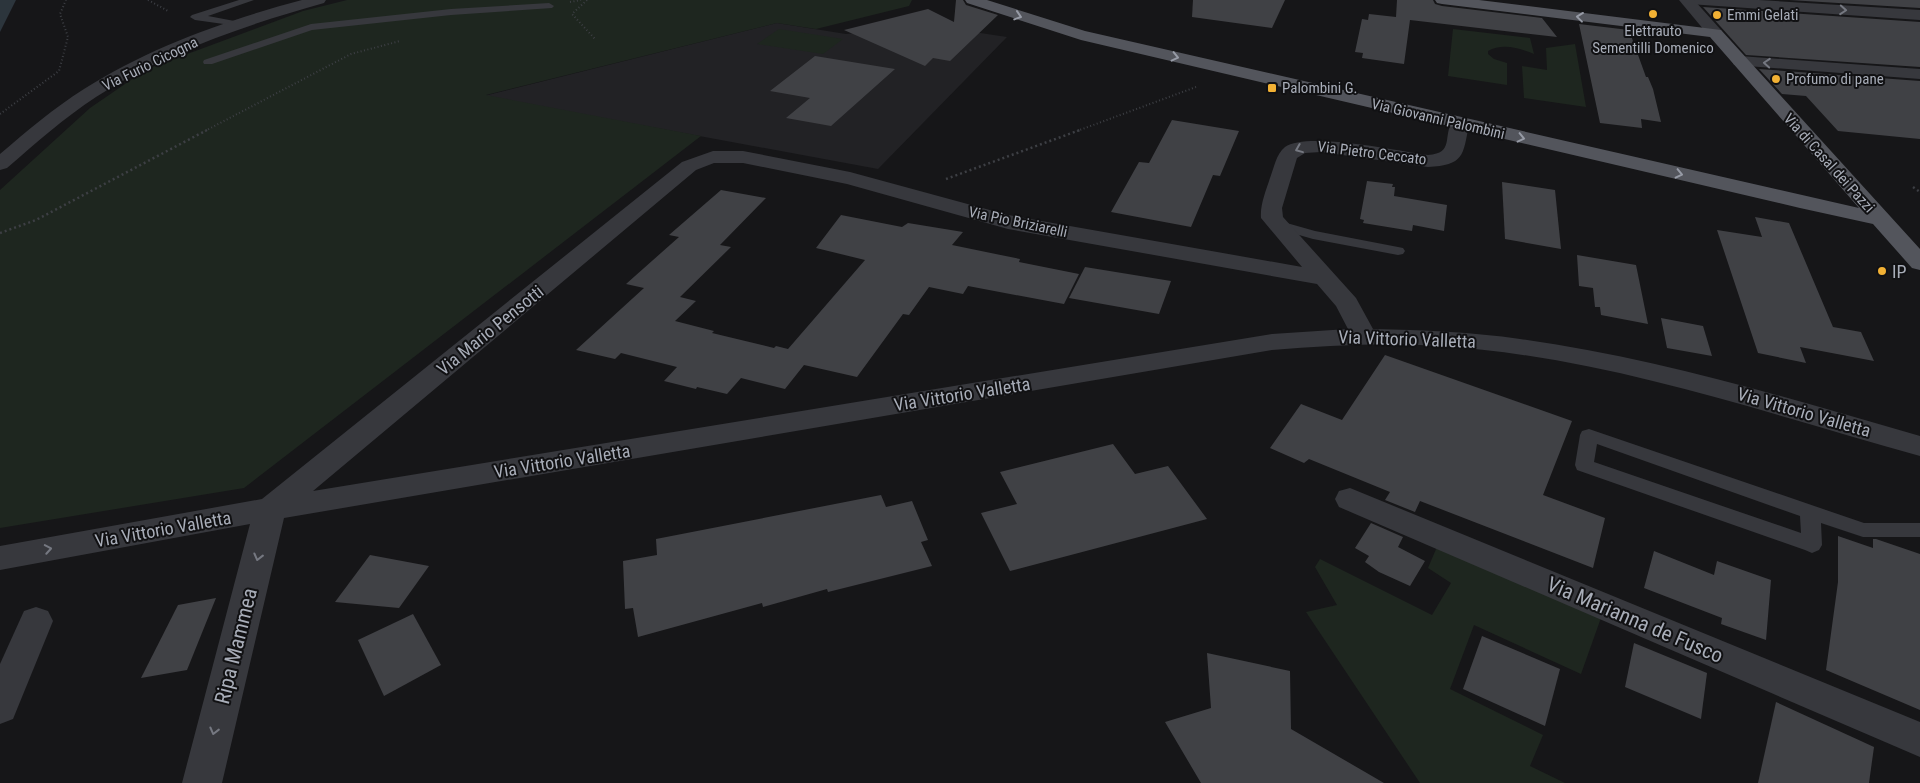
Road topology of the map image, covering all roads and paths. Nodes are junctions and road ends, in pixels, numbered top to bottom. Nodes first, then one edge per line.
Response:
1 (66, 0) edge
2 (148, 0) edge
3 (249, 0) edge
4 (319, 0) edge
5 (581, 0) edge
6 (587, 0) edge
7 (972, 0) edge
8 (1442, 0) edge
9 (1687, 0) edge
10 (549, 6) joint
11 (168, 12) dead end
12 (1920, 15) edge
13 (241, 25) junction
14 (1715, 33) junction
15 (408, 39) dead end
16 (595, 39) dead end
17 (208, 62) dead end
18 (1740, 62) junction
19 (1920, 74) edge
20 (1203, 84) dead end
21 (0, 114) edge
22 (1460, 124) junction
23 (714, 157) joint
24 (0, 164) edge
25 (942, 180) dead end
26 (1913, 187) dead end
27 (1920, 192) edge
28 (1878, 218) junction
29 (1276, 224) junction
30 (0, 234) edge
31 (1398, 251) dead end
32 (1920, 263) edge
33 (1326, 278) junction
34 (1364, 335) junction
35 (1920, 446) edge
36 (1350, 499) dead end
37 (270, 510) junction
38 (1810, 512) junction
39 (1920, 530) edge
40 (0, 558) edge
41 (36, 621) dead end
42 (0, 708) edge
43 (1920, 740) edge
44 (202, 783) edge

1 - 21 path
2 - 11 path
3 - 13 lane
4 - 13 street, Via Furio Cicogna
5 - 10 path
6 - 16 path
7 -> 22 main road, Via Giovanni Palombini
14 -> 8 main road
9 -> 12 street
9 - 14 street
10 - 17 lane
13 - 24 street, Via Furio Cicogna
14 - 18 main road, Via di Casal dei Pazzi
15 - 30 path
19 -> 18 street
18 - 28 main road, Via di Casal dei Pazzi
20 - 25 path
22 -> 28 main road, Via Giovanni Palombini
22 -> 29 street, Via Pietro Ceccato
23 - 33 street, Via Pio Briziarelli
23 - 37 street, Via Mario Pensotti
26 - 27 path
28 - 32 main road, Via di Casal dei Pazzi
29 - 31 lane
29 - 33 street
33 - 34 street
34 - 35 street, Via Vittorio Valletta
34 - 37 street, Via Vittorio Valletta
36 - 43 street, Via Marianna de Fusco
40 -> 37 street, Via Vittorio Valletta
37 -> 44 street, Ripa Mammea
38 - 38 lane
38 - 39 lane
41 - 42 street

